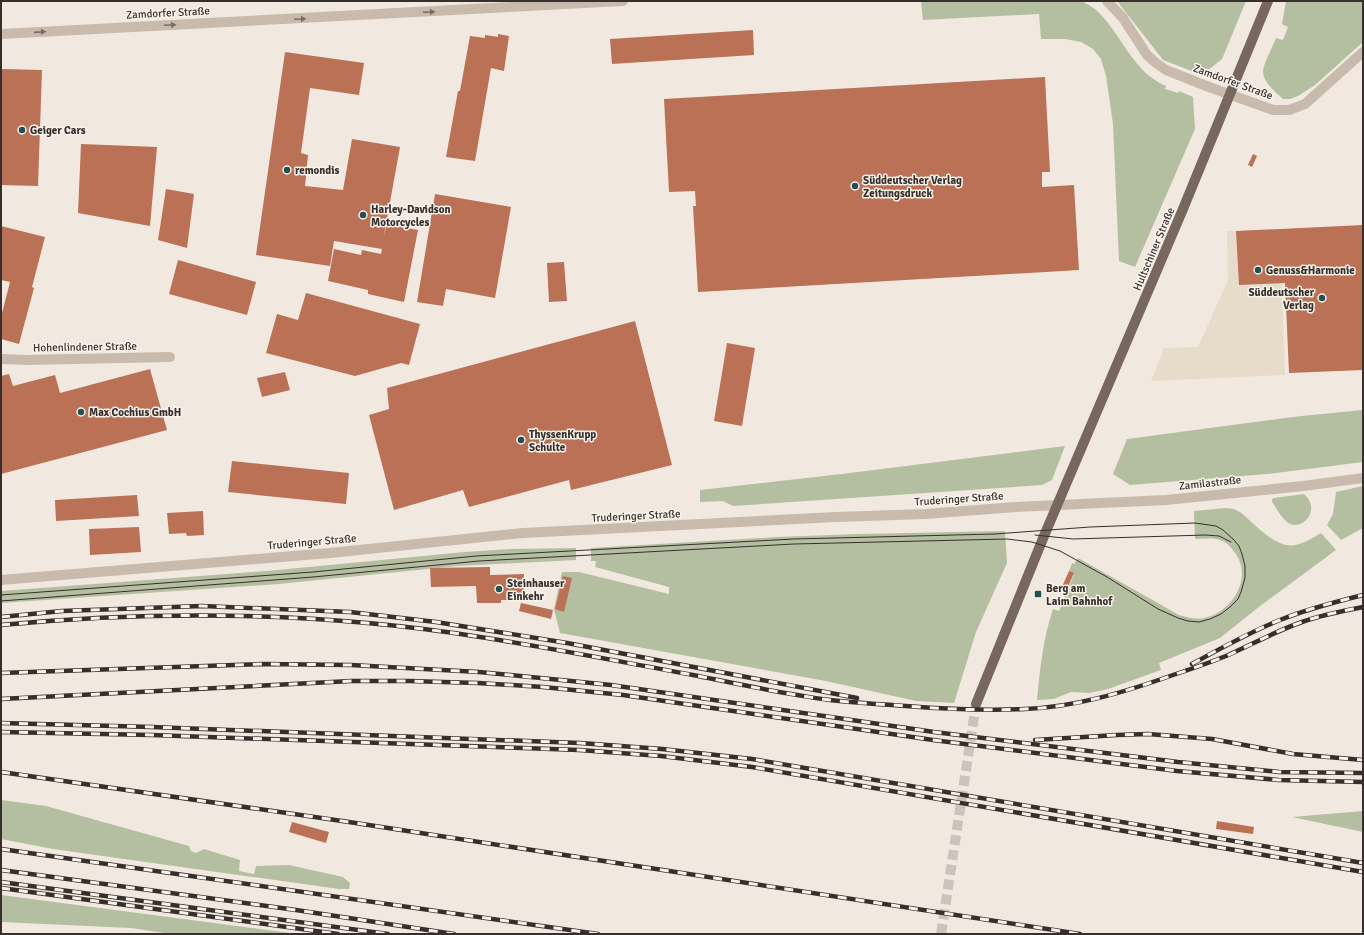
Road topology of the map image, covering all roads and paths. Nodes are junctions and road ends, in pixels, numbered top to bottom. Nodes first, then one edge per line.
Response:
1 (623, 1) edge
2 (1107, 1) edge
3 (1268, 1) edge
4 (1, 34) edge
5 (1363, 52) edge
6 (1230, 95) junction
7 (170, 358) dead end
8 (1, 359) edge
9 (1363, 478) edge
10 (1058, 505) junction
11 (1, 580) edge
12 (976, 704) tunnel mouth

4 -> 1 street, Zamdorfer Straße
2 - 6 street, Zamdorfer Straße
3 - 6 main road, Hultschiner Straße
5 - 6 street, Zamdorfer Straße
6 - 10 main road, Hultschiner Straße
7 - 8 street, Hohenlindener Straße
9 - 10 street, Zamilastraße
10 - 11 street, Truderinger Straße
10 - 12 main road

